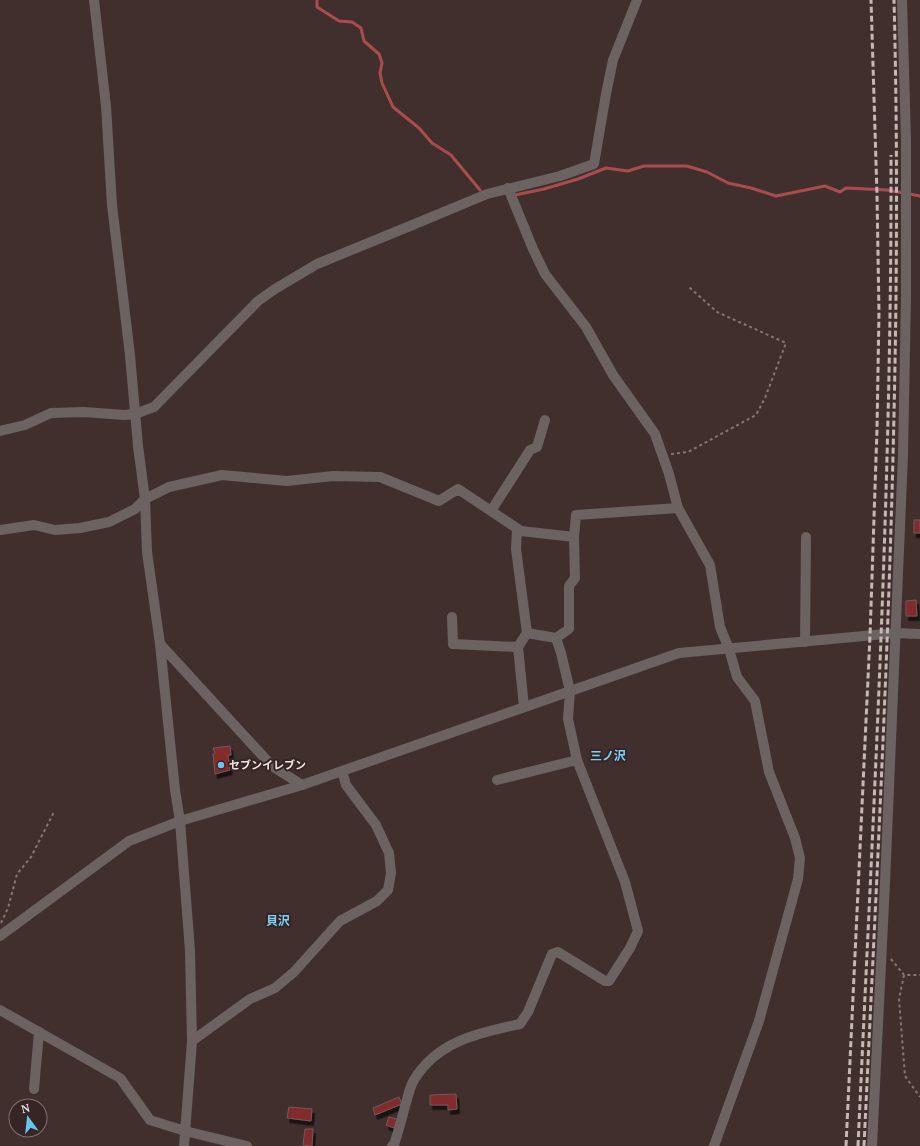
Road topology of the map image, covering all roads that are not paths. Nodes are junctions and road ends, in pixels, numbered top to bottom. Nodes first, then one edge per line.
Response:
1 (94, 0) edge
2 (637, 0) edge
3 (902, 0) edge
4 (508, 188) junction
5 (135, 414) junction
6 (545, 420) dead end
7 (0, 431) edge
8 (145, 499) junction
9 (678, 508) junction
10 (491, 511) junction
11 (517, 528) junction
12 (0, 530) edge
13 (574, 537) junction
14 (806, 537) dead end
15 (452, 617) dead end
16 (527, 633) junction
17 (895, 633) junction
18 (920, 634) edge
19 (556, 638) junction
20 (805, 642) junction
21 (160, 644) junction
22 (518, 647) junction
23 (728, 649) junction
24 (570, 691) junction
25 (524, 707) junction
26 (578, 760) junction
27 (342, 771) junction
28 (497, 780) dead end
29 (302, 784) junction
30 (180, 821) junction
31 (0, 936) edge
32 (0, 1010) edge
33 (39, 1032) junction
34 (192, 1041) junction
35 (34, 1089) dead end
36 (185, 1131) junction
37 (184, 1146) edge
38 (248, 1146) edge
39 (392, 1146) edge
40 (714, 1146) edge
41 (872, 1146) edge

1 - 5 street
2 - 4 street
3 - 17 street
4 - 5 street
4 - 9 street
5 - 7 street
5 - 8 street
6 - 10 street
8 - 10 street
8 - 12 street
8 - 21 street
9 - 13 street
9 - 23 street
10 - 11 street
11 - 13 street
11 - 16 street
13 - 19 street
14 - 20 street
15 - 22 street
16 - 19 street
16 - 22 street
17 - 18 street
17 - 20 street
17 - 41 street
19 - 24 street
20 - 23 street
21 - 29 street
21 - 30 street
22 - 25 street
23 - 24 street
23 - 40 street
24 - 25 street
24 - 26 street
25 - 27 street
26 - 28 street
26 - 39 street
27 - 29 street
27 - 34 street
29 - 30 street
30 - 31 street
30 - 34 street
32 - 33 street
33 - 35 street
33 - 36 street
34 - 36 street
36 - 37 street
36 - 38 street

